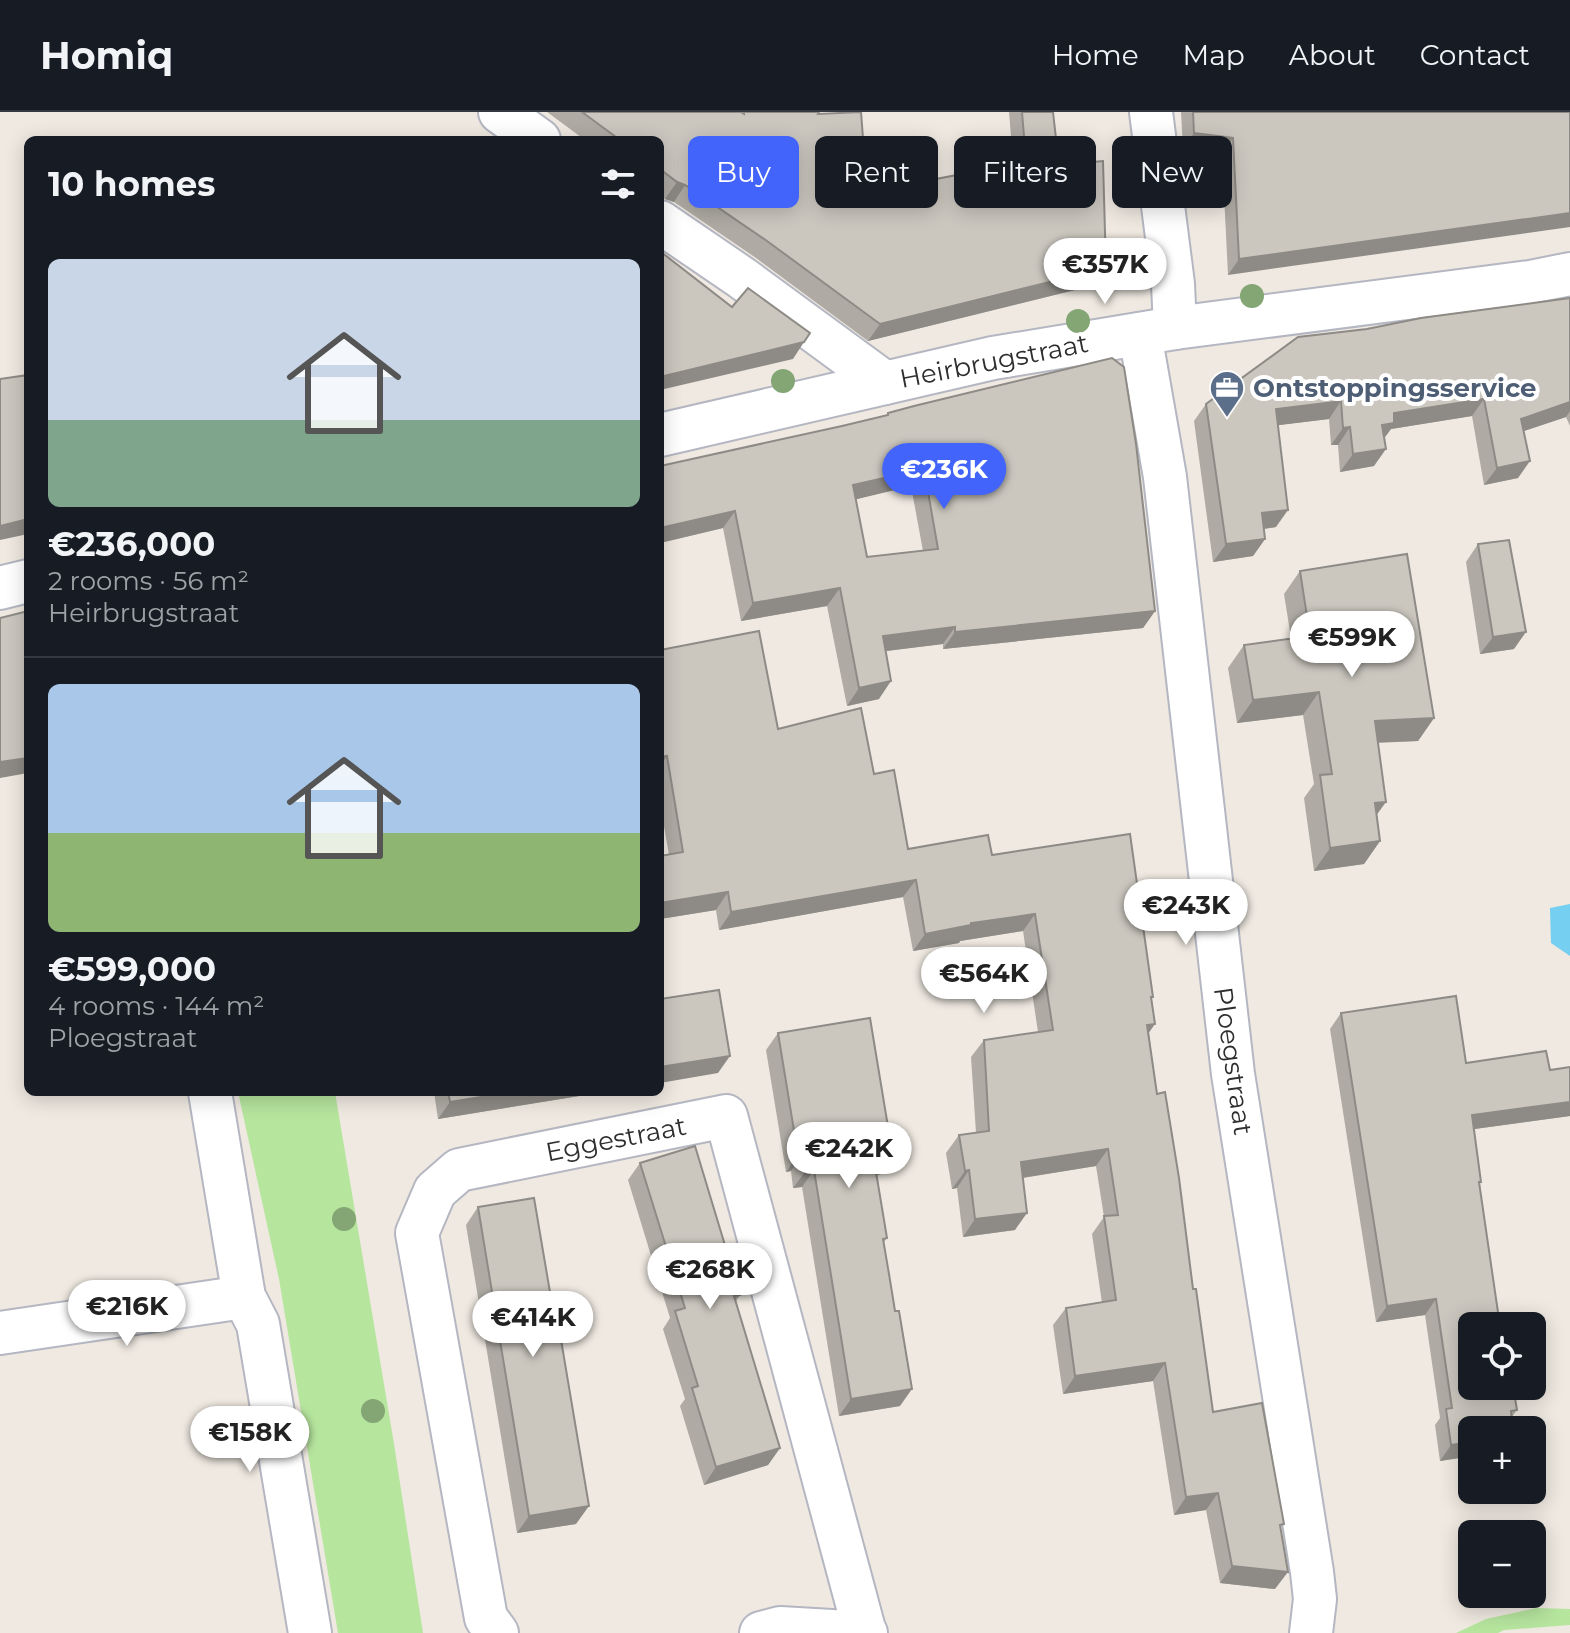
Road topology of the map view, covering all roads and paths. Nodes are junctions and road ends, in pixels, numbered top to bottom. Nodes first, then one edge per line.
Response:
1 (500, 112) edge
2 (1151, 112) edge
3 (533, 136) edge
4 (664, 225) edge
5 (1570, 274) edge
6 (1158, 331) junction
7 (885, 383) junction
8 (664, 434) edge
9 (24, 582) edge
10 (0, 588) edge
11 (211, 1096) edge
12 (244, 1297) junction
13 (0, 1333) edge
14 (310, 1633) edge
15 (497, 1633) edge
16 (761, 1633) edge
17 (866, 1633) edge
18 (1311, 1633) edge

1 - 3 street
2 - 6 street, Ploegstraat
4 - 7 street
5 - 6 street, Heirbrugstraat
6 - 7 street, Heirbrugstraat
6 - 18 street, Ploegstraat
7 - 8 street, Heirbrugstraat
9 - 10 street
11 - 12 street
12 - 13 street
12 - 14 street
15 - 17 street, Eggestraat
16 - 17 street, Eggestraat

